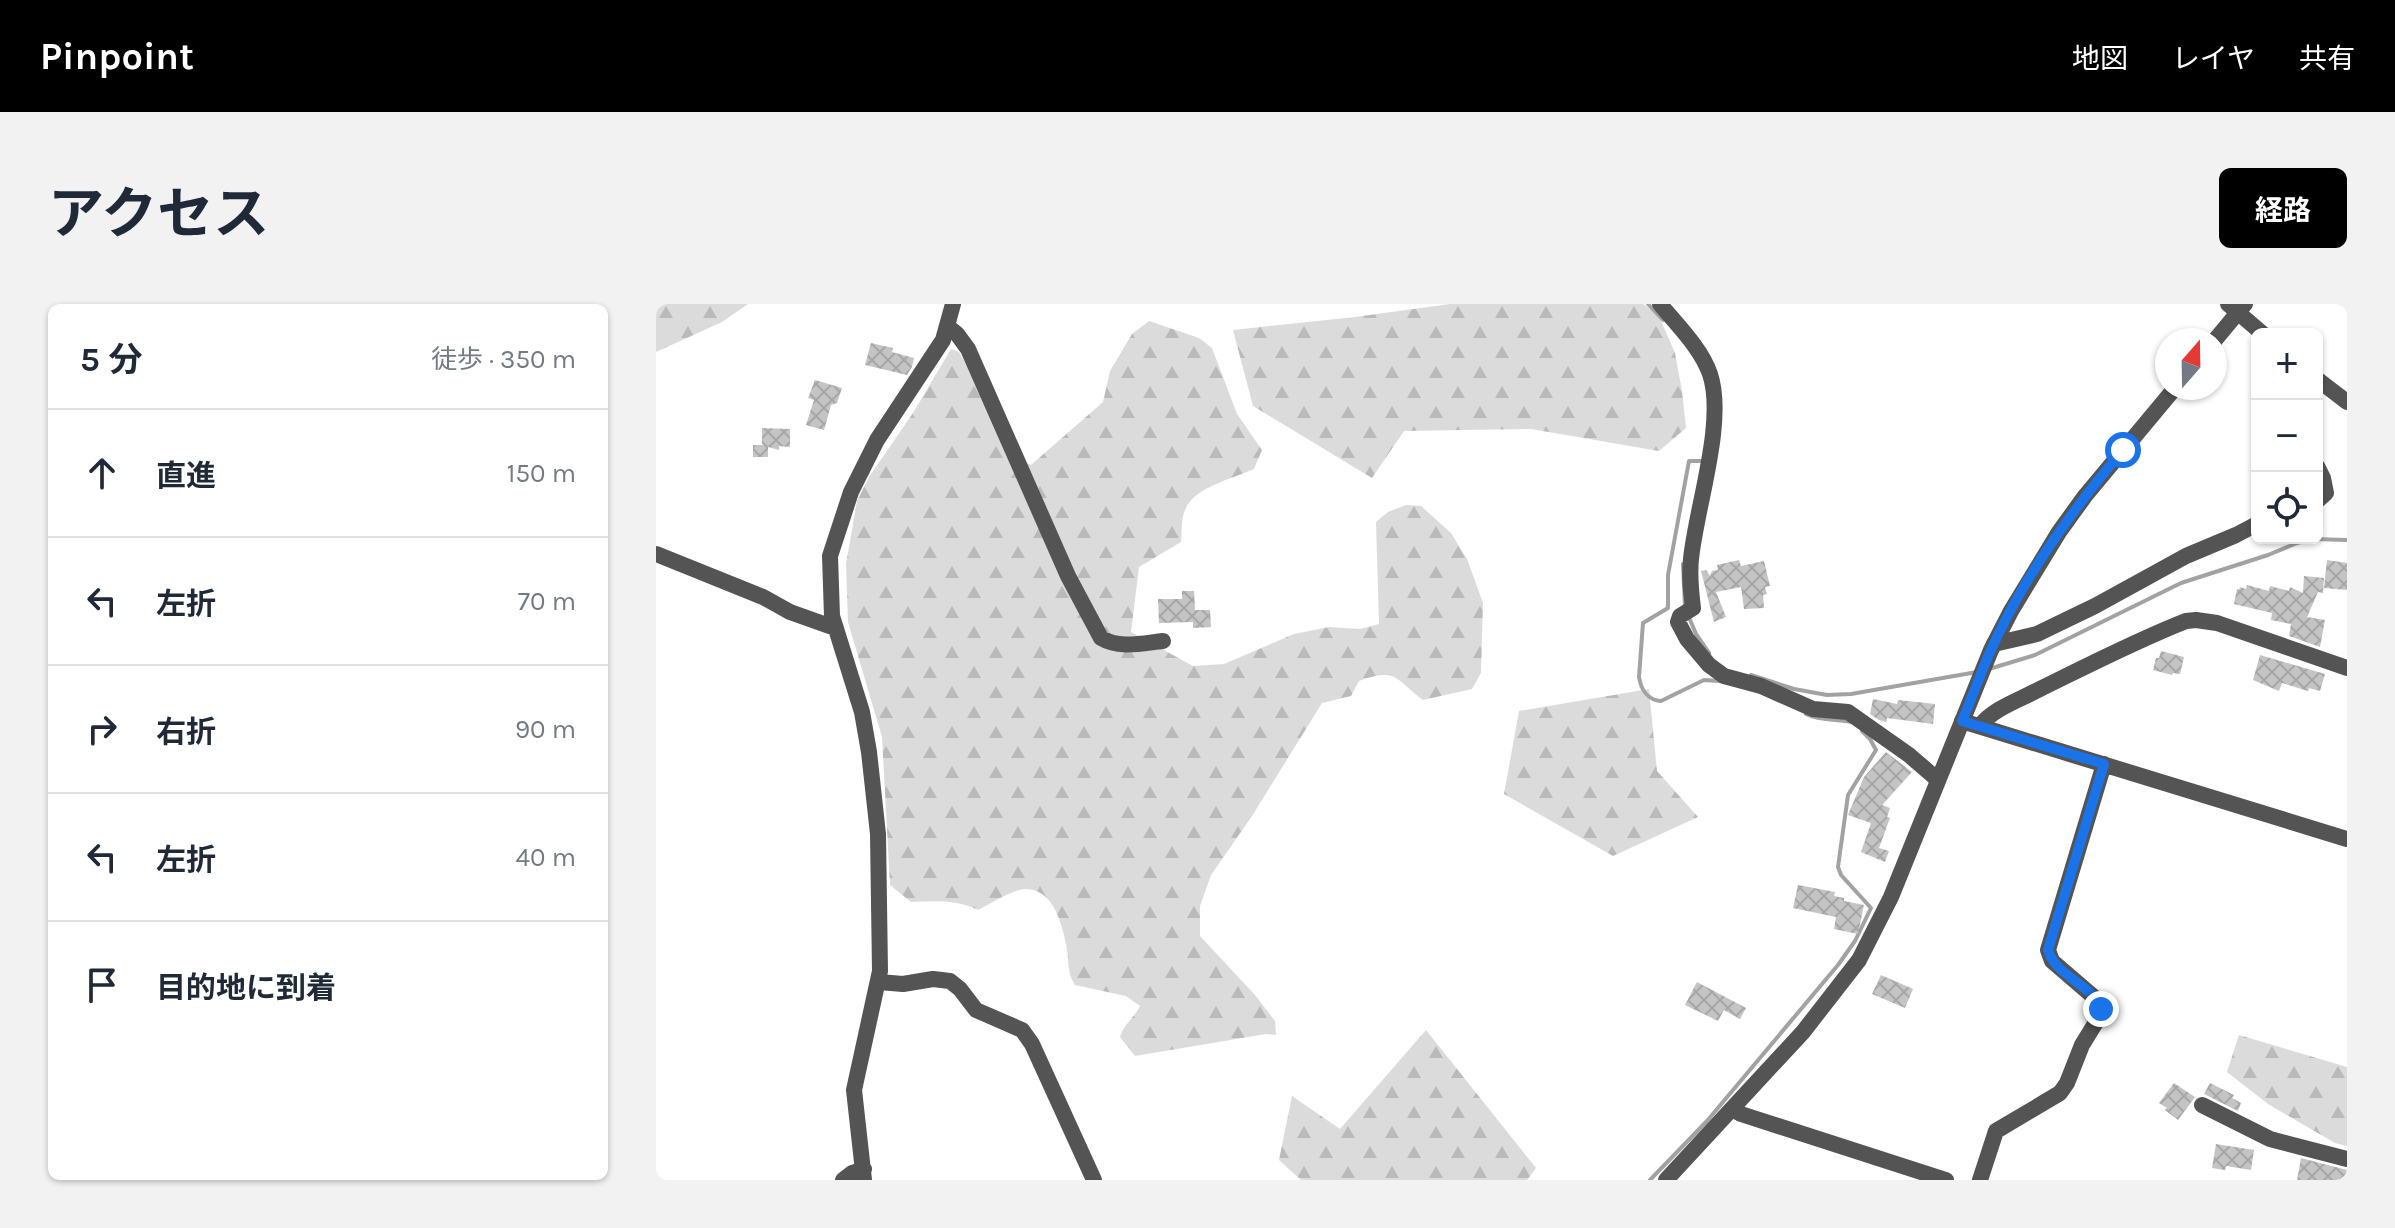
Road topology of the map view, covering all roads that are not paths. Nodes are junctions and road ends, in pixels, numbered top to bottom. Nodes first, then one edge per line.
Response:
1 (953, 304) edge
2 (1660, 304) edge
3 (2237, 307) edge
4 (947, 326) junction
5 (2223, 328) edge
6 (2257, 328) edge
7 (2323, 384) edge
8 (2165, 400) edge
9 (2347, 402) edge
10 (2251, 527) edge
11 (656, 554) edge
12 (835, 628) junction
13 (1163, 641) dead end
14 (1994, 644) junction
15 (2347, 668) edge
16 (1962, 721) junction
17 (1980, 726) junction
18 (2104, 764) junction
19 (1938, 780) junction
20 (2347, 839) edge
21 (879, 982) junction
22 (2202, 1105) dead end
23 (1732, 1109) junction
24 (2347, 1159) edge
25 (864, 1174) edge
26 (843, 1180) edge
27 (1094, 1180) edge
28 (1666, 1180) edge
29 (1946, 1180) edge
30 (1980, 1180) edge

1 - 4 street
2 - 19 street
3 - 5 street
3 - 6 street
4 - 12 street
4 - 13 street
7 - 9 street
8 - 14 street
10 - 14 street
11 - 12 street
12 - 21 street
14 - 16 street
15 - 17 street
16 - 17 street
16 - 19 street
17 - 18 street
18 - 20 street
18 - 30 street
19 - 23 street
21 - 25 street
21 - 27 street
22 - 24 street
23 - 28 street
23 - 29 street
25 - 26 street

